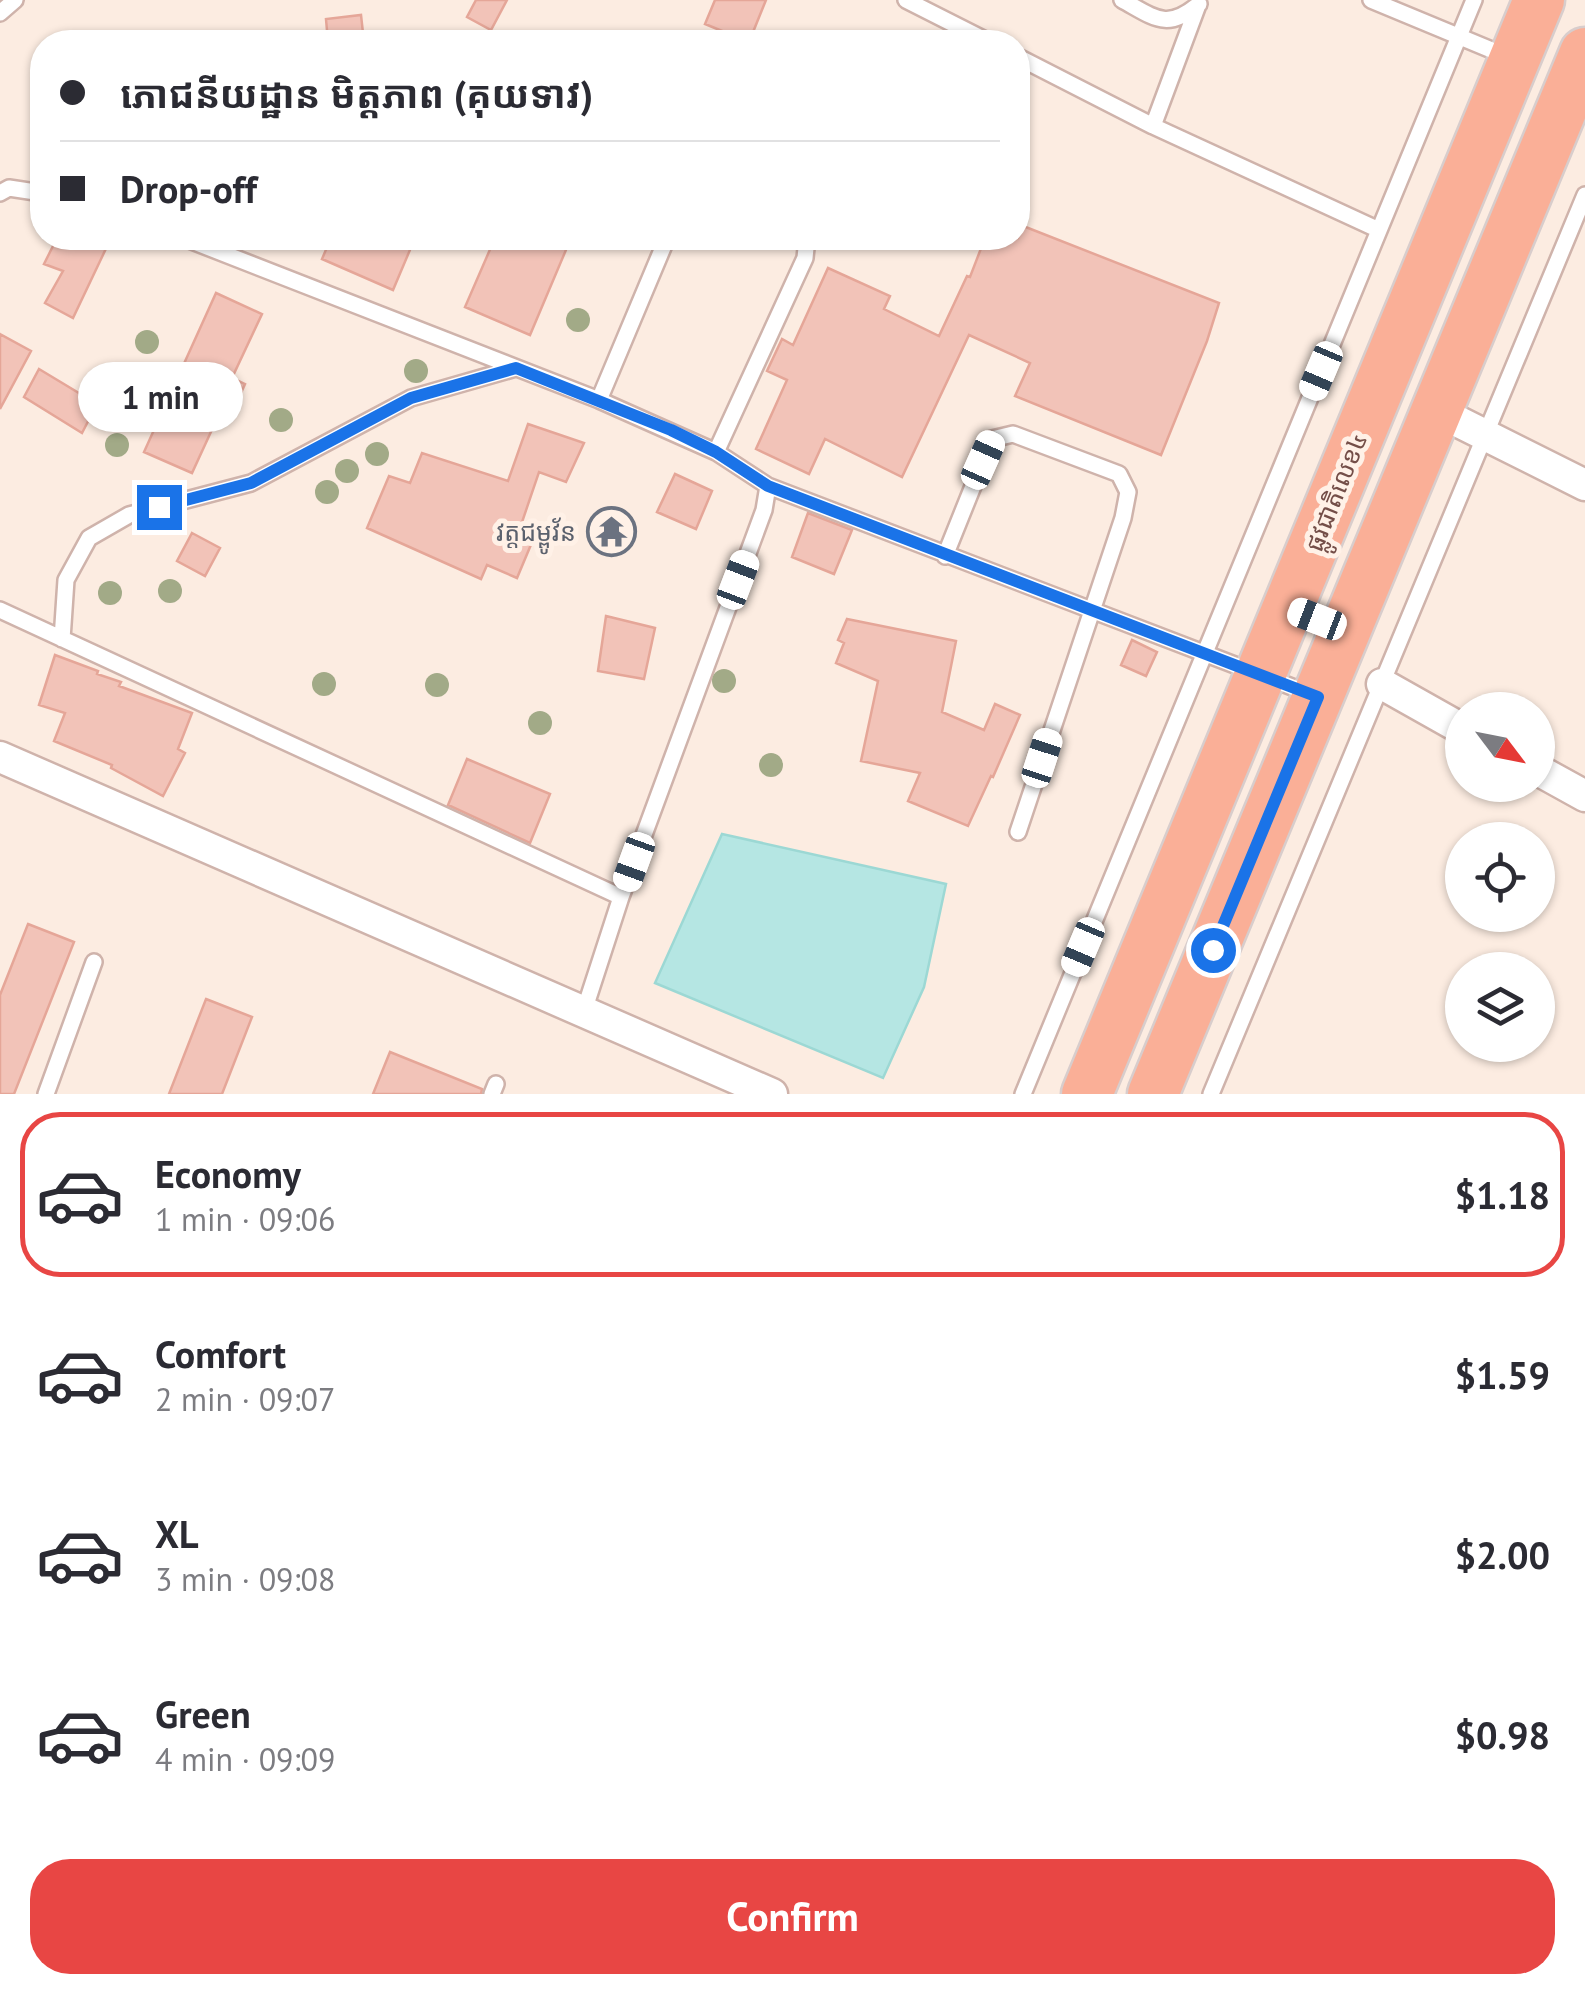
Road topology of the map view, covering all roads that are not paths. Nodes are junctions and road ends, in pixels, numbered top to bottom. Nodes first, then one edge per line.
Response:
1 (15, 0) edge
2 (906, 0) edge
3 (1122, 0) edge
4 (1371, 0) edge
5 (1474, 0) edge
6 (1539, 0) edge
7 (1199, 3) edge
8 (0, 13) edge
9 (966, 30) edge
10 (1459, 37) junction
11 (1585, 53) edge
12 (1515, 60) junction
13 (1030, 63) edge
14 (1153, 126) junction
15 (30, 191) edge
16 (0, 193) edge
17 (1585, 195) edge
18 (1379, 230) junction
19 (215, 250) edge
20 (662, 250) edge
21 (806, 250) edge
22 (516, 368) junction
23 (599, 400) junction
24 (1436, 412) junction
25 (1484, 437) junction
26 (716, 452) junction
27 (1585, 485) edge
28 (768, 486) junction
29 (944, 556) junction
30 (1288, 608) junction
31 (0, 610) edge
32 (1091, 612) junction
33 (1346, 630) junction
34 (62, 639) junction
35 (1204, 653) junction
36 (1260, 675) junction
37 (1382, 684) junction
38 (1318, 697) junction
39 (1445, 719) edge
40 (0, 757) edge
41 (1555, 779) edge
42 (1585, 796) edge
43 (1018, 832) dead end
44 (621, 897) junction
45 (94, 962) dead end
46 (584, 1011) junction
47 (46, 1094) edge
48 (772, 1094) edge
49 (1023, 1094) edge
50 (1087, 1094) edge
51 (1153, 1094) edge
52 (1211, 1094) edge

1 - 8 lane
2 - 9 lane
3 - 7 lane
4 - 10 lane
5 - 10 lane
6 - 12 highway, ផ្លូវជាតិលេខ៤
7 - 14 lane
10 - 12 lane
10 - 18 lane
11 - 24 highway
12 - 30 highway, ផ្លូវជាតិលេខ៤
13 - 14 lane
14 - 18 lane
15 - 16 lane
17 - 25 lane
18 - 35 lane
19 - 22 lane
20 - 23 lane
21 - 26 lane
22 - 23 lane
22 - 34 lane
23 - 26 lane
24 - 25 street
24 - 33 highway
25 - 27 street
25 - 37 lane
26 - 28 lane
28 - 29 lane
28 - 44 lane
29 - 32 lane
29 - 32 lane
30 - 33 highway
30 - 36 highway, ផ្លូវជាតិលេខ៤
31 - 34 lane
32 - 35 lane
32 - 43 lane
33 - 38 highway
34 - 44 lane
35 - 36 lane
35 - 49 lane
36 - 38 lane
36 - 50 highway, ផ្លូវជាតិលេខ៤
37 - 39 street
37 - 52 lane
38 - 51 highway
40 - 46 street
41 - 42 street
44 - 46 lane
45 - 47 lane
46 - 48 street

